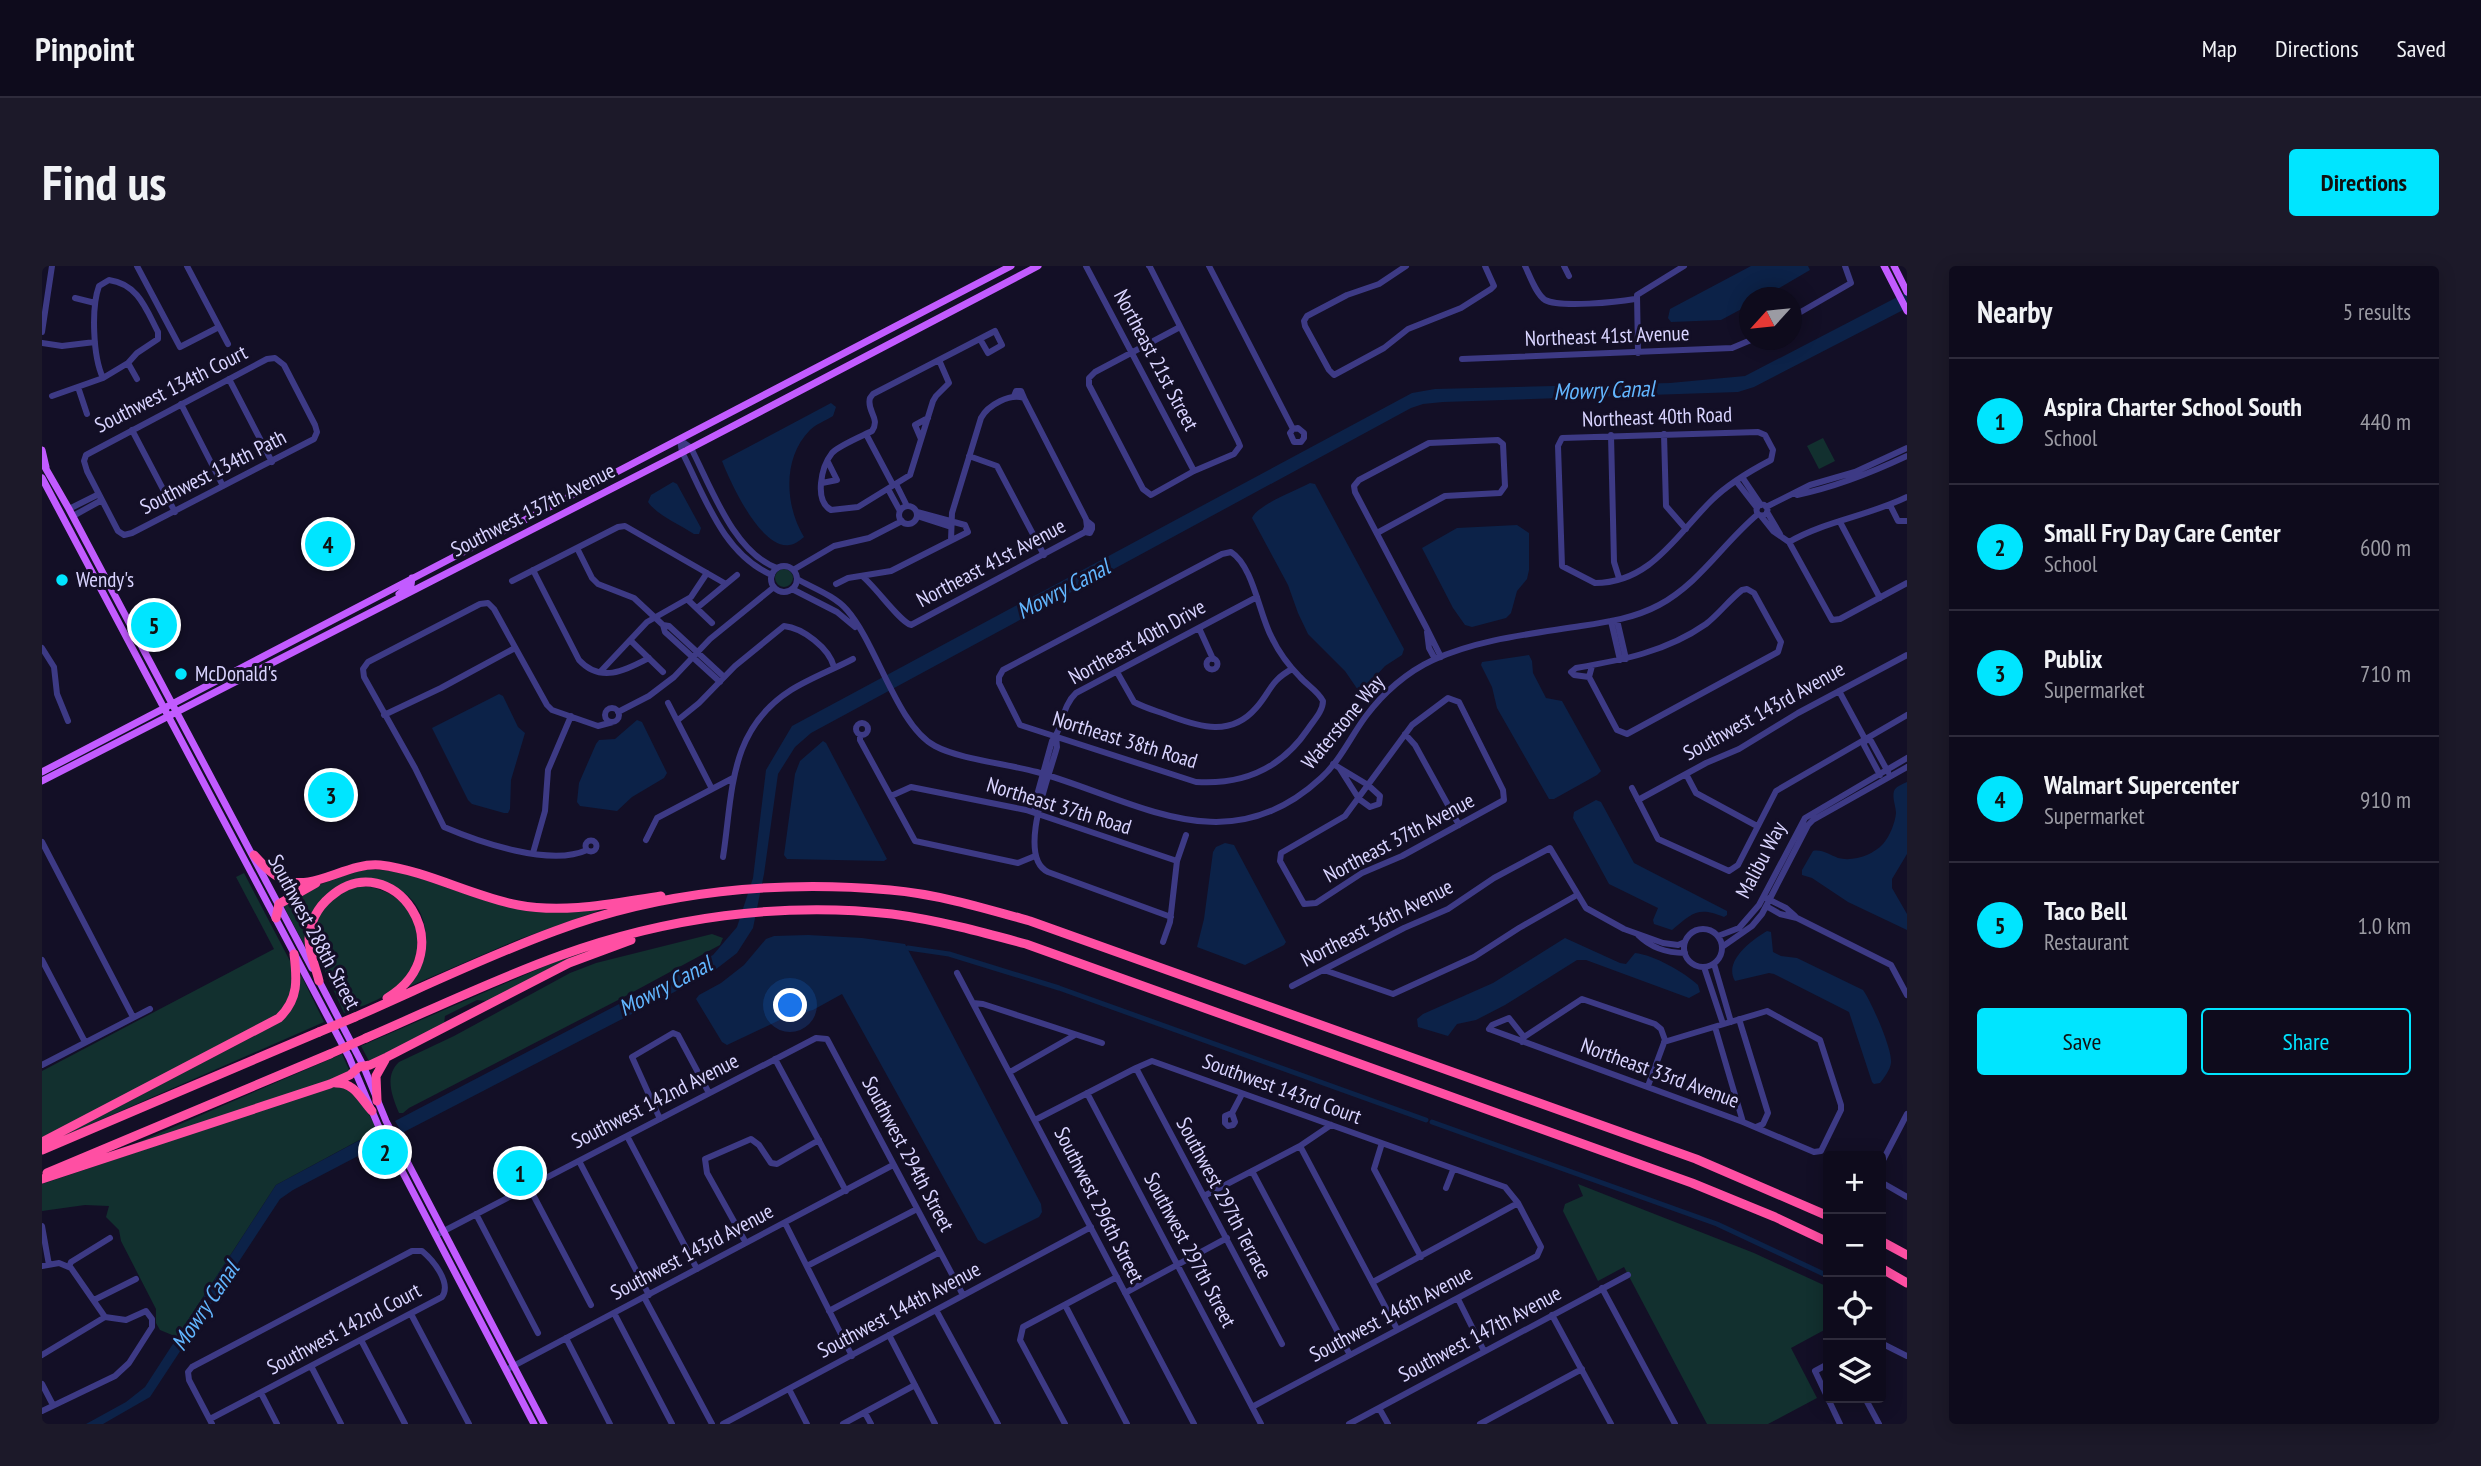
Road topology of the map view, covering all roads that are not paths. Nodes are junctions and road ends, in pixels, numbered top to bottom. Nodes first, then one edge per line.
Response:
1 (52, 266) edge
2 (137, 266) edge
3 (187, 266) edge
4 (1011, 266) edge
5 (1038, 266) edge
6 (1086, 266) edge
7 (1149, 266) edge
8 (1209, 266) edge
9 (1406, 266) edge
10 (1485, 266) edge
11 (1525, 266) edge
12 (1564, 266) edge
13 (1684, 266) edge
14 (1845, 266) edge
15 (1884, 266) edge
16 (1894, 266) edge
17 (1569, 276) dead end
18 (1904, 292) edge
19 (75, 298) dead end
20 (1635, 299) junction
21 (95, 303) junction
22 (1907, 310) edge
23 (1802, 311) edge
24 (219, 327) junction
25 (1180, 327) junction
26 (42, 332) edge
27 (980, 339) dead end
28 (95, 342) junction
29 (42, 343) edge
30 (228, 344) dead end
31 (1739, 345) edge
32 (1132, 352) junction
33 (1639, 353) junction
34 (1462, 359) dead end
35 (939, 360) junction
36 (128, 363) junction
37 (103, 378) junction
38 (137, 379) dead end
39 (229, 379) junction
40 (78, 387) junction
41 (52, 396) dead end
42 (181, 404) junction
43 (87, 414) dead end
44 (1293, 429) dead end
45 (132, 430) junction
46 (866, 434) junction
47 (1664, 434) junction
48 (1611, 435) junction
49 (316, 436) joint
50 (680, 440) junction
51 (691, 448) junction
52 (1907, 449) edge
53 (42, 450) edge
54 (682, 453) junction
55 (969, 456) junction
56 (1907, 456) edge
57 (42, 462) edge
58 (272, 462) junction
59 (828, 462) junction
60 (1195, 471) junction
61 (45, 475) edge
62 (1739, 479) junction
63 (822, 483) junction
64 (223, 486) junction
65 (892, 486) junction
66 (1788, 496) junction
67 (100, 497) junction
68 (1907, 497) edge
69 (1890, 505) junction
70 (907, 506) junction
71 (547, 509) junction
72 (1761, 510) junction
73 (900, 511) junction
74 (175, 512) junction
75 (71, 513) junction
76 (917, 514) junction
77 (552, 520) junction
78 (902, 521) junction
79 (1907, 521) edge
80 (1840, 522) junction
81 (952, 524) junction
82 (1686, 529) junction
83 (1377, 533) junction
84 (951, 540) junction
85 (1789, 542) junction
86 (577, 548) junction
87 (1044, 555) junction
88 (777, 568) junction
89 (533, 570) junction
90 (793, 570) junction
91 (707, 573) junction
92 (877, 574) junction
93 (737, 575) dead end
94 (772, 575) junction
95 (862, 576) junction
96 (412, 578) junction
97 (1619, 578) junction
98 (797, 579) junction
99 (512, 581) dead end
100 (1907, 583) edge
101 (726, 584) junction
102 (836, 584) dead end
103 (875, 586) junction
104 (774, 587) junction
105 (792, 589) junction
106 (1257, 597) junction
107 (1880, 598) junction
108 (688, 600) junction
109 (697, 608) junction
110 (655, 618) junction
111 (1614, 620) junction
112 (355, 622) junction
113 (712, 623) dead end
114 (1199, 628) junction
115 (862, 633) junction
116 (630, 640) junction
117 (515, 648) junction
118 (42, 650) edge
119 (695, 654) junction
120 (1907, 655) edge
121 (649, 658) junction
122 (1438, 658) junction
123 (853, 659) dead end
124 (1213, 659) dead end
125 (1623, 660) junction
126 (1592, 666) junction
127 (834, 667) junction
128 (1292, 668) junction
129 (601, 671) junction
130 (663, 672) dead end
131 (1117, 672) junction
132 (1589, 677) junction
133 (722, 680) junction
134 (1839, 691) junction
135 (668, 703) dead end
136 (168, 706) junction
137 (618, 712) junction
138 (606, 713) junction
139 (172, 714) junction
140 (384, 715) junction
141 (1907, 715) edge
142 (571, 716) junction
143 (678, 720) junction
144 (68, 721) dead end
145 (586, 721) junction
146 (613, 722) junction
147 (1405, 734) junction
148 (860, 735) dead end
149 (1056, 736) junction
150 (1866, 739) junction
151 (98, 748) junction
152 (1907, 758) edge
153 (1333, 764) junction
154 (1907, 767) edge
155 (1340, 769) junction
156 (42, 772) edge
157 (1686, 774) junction
158 (1885, 774) junction
159 (1046, 775) junction
160 (733, 778) junction
161 (42, 781) edge
162 (1368, 785) junction
163 (1632, 788) dead end
164 (712, 789) junction
165 (891, 796) junction
166 (1359, 799) junction
167 (1638, 800) junction
168 (1037, 813) junction
169 (1459, 825) junction
170 (1757, 826) junction
171 (1186, 835) dead end
172 (646, 840) dead end
173 (42, 842) edge
174 (587, 850) dead end
175 (533, 853) junction
176 (254, 855) junction
177 (1035, 856) junction
178 (723, 857) dead end
179 (1177, 861) junction
180 (323, 878) junction
181 (728, 890) junction
182 (1577, 895) junction
183 (1765, 901) junction
184 (279, 904) junction
185 (1171, 917) junction
186 (276, 918) junction
187 (689, 921) junction
188 (1637, 933) junction
189 (1718, 936) junction
190 (1163, 942) dead end
191 (1685, 942) junction
192 (1723, 947) junction
193 (1685, 953) junction
194 (295, 954) junction
195 (1349, 957) junction
196 (42, 960) edge
197 (1714, 964) junction
198 (1704, 967) junction
199 (1324, 970) junction
200 (957, 973) dead end
201 (1350, 979) junction
202 (319, 981) junction
203 (1292, 986) dead end
204 (1907, 995) edge
205 (973, 1003) junction
206 (150, 1009) dead end
207 (369, 1011) junction
208 (133, 1017) junction
209 (1735, 1021) junction
210 (1719, 1026) junction
211 (1075, 1035) junction
212 (816, 1038) joint
213 (1523, 1039) junction
214 (1665, 1041) junction
215 (85, 1042) junction
216 (1102, 1043) dead end
217 (387, 1057) junction
218 (775, 1059) junction
219 (42, 1065) edge
220 (359, 1068) junction
221 (1136, 1068) junction
222 (1010, 1072) junction
223 (330, 1084) junction
224 (1648, 1086) junction
225 (709, 1093) junction
226 (1087, 1093) junction
227 (1242, 1094) junction
228 (377, 1101) junction
229 (372, 1111) junction
230 (1232, 1113) dead end
231 (1907, 1114) edge
232 (660, 1119) junction
233 (1035, 1120) junction
234 (1743, 1122) junction
235 (1331, 1125) junction
236 (1756, 1127) junction
237 (627, 1136) junction
238 (819, 1140) junction
239 (42, 1142) edge
240 (1382, 1143) junction
241 (1300, 1146) junction
242 (42, 1150) edge
243 (1886, 1154) edge
244 (579, 1161) junction
245 (894, 1165) junction
246 (1453, 1170) junction
247 (1252, 1171) junction
248 (42, 1177) edge
249 (1886, 1185) edge
250 (529, 1186) junction
251 (1446, 1188) dead end
252 (846, 1191) junction
253 (1204, 1196) junction
254 (1907, 1197) edge
255 (1518, 1203) junction
256 (917, 1209) junction
257 (476, 1214) junction
258 (1824, 1214) edge
259 (785, 1223) junction
260 (42, 1226) edge
261 (1091, 1227) junction
262 (439, 1233) junction
263 (110, 1238) dead end
264 (1227, 1238) junction
265 (1823, 1240) edge
266 (746, 1243) junction
267 (1886, 1244) edge
268 (940, 1252) junction
269 (1907, 1255) edge
270 (1421, 1257) junction
271 (45, 1265) edge
272 (1177, 1265) junction
273 (807, 1266) junction
274 (69, 1267) junction
275 (697, 1269) junction
276 (1886, 1271) edge
277 (1628, 1275) dead end
278 (1116, 1277) junction
279 (136, 1279) dead end
280 (1373, 1282) junction
281 (1907, 1283) edge
282 (1602, 1288) junction
283 (1125, 1293) junction
284 (963, 1295) junction
285 (647, 1296) junction
286 (1458, 1299) junction
287 (94, 1300) junction
288 (591, 1305) dead end
289 (1065, 1305) junction
290 (936, 1310) junction
291 (829, 1311) junction
292 (614, 1313) junction
293 (411, 1314) junction
294 (1552, 1315) junction
295 (105, 1317) junction
296 (1398, 1329) junction
297 (538, 1333) dead end
298 (889, 1335) junction
299 (566, 1338) junction
300 (361, 1340) junction
301 (1282, 1344) dead end
302 (1886, 1346) edge
303 (1484, 1351) junction
304 (42, 1355) edge
305 (1350, 1355) junction
306 (852, 1356) junction
307 (1907, 1356) edge
308 (311, 1366) junction
309 (1823, 1367) edge
310 (510, 1368) junction
311 (1582, 1369) junction
312 (42, 1384) edge
313 (915, 1385) junction
314 (1823, 1388) edge
315 (789, 1389) junction
316 (261, 1393) junction
317 (1830, 1403) edge
318 (1868, 1403) edge
319 (53, 1405) junction
320 (1252, 1407) junction
321 (1380, 1408) junction
322 (42, 1411) edge
323 (865, 1413) junction
324 (211, 1422) edge
325 (1610, 1422) edge
326 (277, 1424) edge
327 (341, 1424) edge
328 (405, 1424) edge
329 (469, 1424) edge
330 (534, 1424) edge
331 (544, 1424) edge
332 (610, 1424) edge
333 (672, 1424) edge
334 (712, 1424) edge
335 (723, 1424) edge
336 (807, 1424) edge
337 (843, 1424) edge
338 (870, 1424) edge
339 (935, 1424) edge
340 (998, 1424) edge
341 (1065, 1424) edge
342 (1127, 1424) edge
343 (1194, 1424) edge
344 (1261, 1424) edge
345 (1349, 1424) edge
346 (1388, 1424) edge
347 (1480, 1424) edge
348 (1601, 1424) edge
349 (1675, 1424) edge
350 (1840, 1424) edge
351 (1879, 1424) edge

1 - 26 street
2 - 24 street
3 - 24 street
4 - 50 main road, Southwest 137th Avenue
5 - 51 main road, Southwest 137th Avenue
6 - 32 street, Northeast 21st Street
7 - 25 street
8 - 44 street
9 - 10 street
11 - 20 street
12 - 17 street
13 - 20 street
14 - 23 street
15 - 18 main road
16 - 18 main road
18 - 22 main road
19 - 21 street
20 - 33 street
21 - 28 street
21 - 36 street
24 - 30 street
25 - 32 street
25 - 60 street
27 - 35 street
28 - 29 street
28 - 37 street
31 - 33 street, Northeast 41st Avenue
32 - 60 street, Northeast 21st Street
32 - 60 street
33 - 34 street, Northeast 41st Avenue
35 - 46 street
35 - 65 street
36 - 37 street
36 - 38 street
37 - 40 street
39 - 42 street, Southwest 134th Court
39 - 49 street, Southwest 134th Court
39 - 58 street
40 - 41 street
40 - 43 street
42 - 45 street, Southwest 134th Court
42 - 64 street
45 - 67 street, Southwest 134th Court
45 - 74 street
46 - 59 street
46 - 65 street
47 - 48 street, Northeast 40th Road
47 - 62 street, Northeast 40th Road
47 - 82 street
48 - 97 street
48 - 97 street, Northeast 40th Road
49 - 58 street, Southwest 134th Path
50 - 51 street
50 - 54 street
50 - 71 main road, Southwest 137th Avenue
51 - 54 main road, Southwest 137th Avenue
51 - 88 street
52 - 66 street, Waterstone Way
53 - 61 main road
54 - 77 main road, Southwest 137th Avenue
54 - 94 street
55 - 81 street
55 - 87 street
55 - 87 street, Northeast 41st Avenue
56 - 66 street, Waterstone Way
57 - 61 main road, Southwest 288th Street
58 - 64 street, Southwest 134th Path
59 - 63 street
59 - 63 street
61 - 75 main road, Southwest 288th Street
61 - 136 main road, Southwest 288th Street
62 - 72 street
62 - 82 street
63 - 65 street
64 - 74 street, Southwest 134th Path
65 - 70 street
65 - 73 street
66 - 72 street, Waterstone Way
67 - 74 street, Southwest 134th Path
67 - 75 street
68 - 69 street
69 - 79 street
69 - 80 street
70 - 73 street
70 - 76 street
71 - 77 main road
71 - 96 main road, Southwest 137th Avenue
72 - 85 street
72 - 111 street, Waterstone Way
73 - 78 street
75 - 136 main road, Southwest 288th Street
76 - 78 street
76 - 81 street
77 - 112 main road, Southwest 137th Avenue
78 - 90 street
80 - 85 street
80 - 107 street
81 - 84 street
81 - 84 street
82 - 97 street
83 - 83 street
83 - 122 street
84 - 92 street
85 - 107 street
86 - 89 street
86 - 91 street
86 - 110 street
87 - 103 street, Northeast 41st Avenue
88 - 90 street
88 - 94 street
89 - 99 street
89 - 129 street
90 - 98 street
91 - 101 street
91 - 108 street
92 - 95 street
92 - 103 street
93 - 101 street
94 - 104 street
95 - 102 street
95 - 103 street
96 - 112 main road
96 - 136 main road, Southwest 137th Avenue
98 - 105 street
98 - 115 street, Waterstone Way
100 - 107 street
101 - 109 street
104 - 105 street
104 - 119 street
105 - 115 street, Waterstone Way
106 - 114 street, Northeast 40th Drive
106 - 128 street
106 - 149 street, Northeast 38th Road
108 - 109 street
108 - 110 street
109 - 113 street
110 - 116 street
110 - 119 street
111 - 122 street, Waterstone Way
111 - 125 street
112 - 139 main road, Southwest 137th Avenue
114 - 124 street
114 - 131 street, Northeast 40th Drive
115 - 159 street, Waterstone Way
116 - 121 street
116 - 129 street
117 - 140 street
117 - 140 street
117 - 142 street
118 - 144 street
119 - 133 street
119 - 137 street
120 - 134 street, Southwest 143rd Avenue
121 - 129 street
121 - 130 street
122 - 153 street, Waterstone Way
123 - 127 street
125 - 126 street
125 - 132 street
126 - 132 street
126 - 132 street
127 - 133 street
127 - 160 street
128 - 131 street
128 - 149 street, Northeast 38th Road
131 - 149 street, Northeast 40th Drive
133 - 143 street
134 - 150 street
134 - 157 street, Southwest 143rd Avenue
135 - 143 street
136 - 139 main road, Southwest 288th Street
136 - 151 main road, Southwest 137th Avenue
137 - 138 street
137 - 146 street
138 - 145 street
138 - 146 street
139 - 151 main road, Southwest 137th Avenue
139 - 176 main road, Southwest 288th Street
139 - 186 main road, Southwest 288th Street
140 - 175 street
141 - 150 street
142 - 145 street
142 - 175 street
143 - 164 street
145 - 146 street
147 - 162 street
147 - 169 street
147 - 169 street, Northeast 37th Avenue
148 - 165 street
149 - 159 street, Northeast 40th Drive
150 - 158 street
150 - 170 street
151 - 156 main road, Southwest 137th Avenue
151 - 161 main road, Southwest 137th Avenue
152 - 158 street, Malibu Way
153 - 155 street
153 - 159 street, Waterstone Way
154 - 158 street, Malibu Way
155 - 162 street
155 - 166 street
157 - 167 street, Southwest 143rd Avenue
157 - 170 street
158 - 183 street, Malibu Way
159 - 168 street, Northeast 40th Drive
160 - 164 street
160 - 178 street
162 - 166 street
162 - 166 street
163 - 167 street
164 - 172 street
165 - 168 street, Northeast 37th Road
165 - 177 street
166 - 169 street, Northeast 37th Avenue
167 - 170 street
168 - 177 street, Northeast 40th Drive
168 - 179 street, Northeast 37th Road
171 - 179 street
173 - 208 street
174 - 175 street
176 - 180 highway
176 - 184 main road, Southwest 288th Street
177 - 185 street
179 - 185 street
180 - 181 highway
180 - 184 highway
181 - 207 highway
181 - 258 highway
182 - 188 street
182 - 195 street, Northeast 36th Avenue
182 - 201 street
183 - 189 street, Malibu Way
183 - 192 street, Malibu Way
183 - 204 street
184 - 186 highway
184 - 202 main road, Southwest 288th Street
185 - 190 street
186 - 194 main road, Southwest 288th Street
187 - 217 highway
187 - 248 highway, bridge
187 - 265 highway
188 - 191 street
188 - 193 street
189 - 191 street
189 - 192 street
191 - 193 street
192 - 197 street
193 - 198 street
194 - 220 main road, Southwest 288th Street
194 - 239 highway
195 - 199 street, Northeast 36th Avenue
195 - 201 street
196 - 215 street
197 - 198 street
197 - 209 street
198 - 210 street
199 - 201 street
199 - 203 street, Northeast 36th Avenue
200 - 205 street, Southwest 296th Street
202 - 207 highway
202 - 220 main road, Southwest 288th Street
205 - 211 street
205 - 222 street, Southwest 296th Street
206 - 208 street
207 - 242 highway, bridge
208 - 215 street
209 - 210 street
209 - 236 street
209 - 236 street, Northeast 33rd Avenue
210 - 214 street
210 - 234 street
211 - 216 street
211 - 222 street
212 - 218 street, Southwest 142nd Avenue
212 - 245 street, Southwest 294th Street
213 - 213 street, Northeast 33rd Avenue
213 - 214 street
213 - 224 street, Northeast 33rd Avenue
214 - 224 street
215 - 219 street
217 - 220 highway
217 - 228 highway
218 - 225 street, Southwest 142nd Avenue
218 - 238 street
220 - 223 highway
220 - 228 main road, Southwest 288th Street
220 - 229 main road, Southwest 288th Street
221 - 226 street, Southwest 143rd Court
221 - 227 street, Southwest 143rd Court
221 - 253 street, Southwest 297th Terrace
222 - 233 street, Southwest 296th Street
223 - 229 highway
223 - 248 highway
224 - 234 street, Northeast 33rd Avenue
225 - 232 street, Southwest 142nd Avenue
225 - 232 street
226 - 233 street, Southwest 143rd Court
226 - 272 street, Southwest 297th Street
227 - 230 street
227 - 235 street, Southwest 143rd Court
228 - 262 main road, Southwest 288th Street
229 - 262 main road, Southwest 288th Street
231 - 243 street
232 - 237 street, Southwest 142nd Avenue
233 - 261 street, Southwest 296th Street
234 - 236 street, Northeast 33rd Avenue
235 - 240 street, Southwest 143rd Court
235 - 241 street
237 - 244 street, Southwest 142nd Avenue
237 - 275 street
238 - 252 street
238 - 266 street
240 - 246 street, Southwest 143rd Court
240 - 270 street
241 - 247 street
241 - 280 street
244 - 250 street, Southwest 142nd Avenue
244 - 285 street
245 - 252 street, Southwest 143rd Avenue
245 - 256 street, Southwest 294th Street
246 - 251 street
246 - 255 street, Southwest 143rd Court
247 - 253 street
247 - 305 street
249 - 254 street
250 - 257 street, Southwest 142nd Avenue
250 - 288 street
252 - 259 street, Southwest 143rd Avenue
253 - 264 street, Southwest 297th Terrace
255 - 270 street
255 - 286 street, Southwest 146th Avenue
256 - 268 street, Southwest 294th Street
256 - 273 street
257 - 262 street, Southwest 142nd Avenue
257 - 297 street
259 - 266 street, Southwest 143rd Avenue
259 - 273 street
260 - 271 street
261 - 278 street, Southwest 296th Street
261 - 284 street, Southwest 144th Avenue
262 - 310 main road, Southwest 288th Street
263 - 274 street
264 - 272 street
264 - 301 street, Southwest 297th Terrace
266 - 275 street, Southwest 143rd Avenue
267 - 269 highway
268 - 284 street, Southwest 294th Street
268 - 291 street
270 - 280 street
271 - 274 street
272 - 283 street
272 - 320 street, Southwest 297th Street
273 - 291 street
274 - 287 street
275 - 285 street, Southwest 143rd Avenue
276 - 281 highway
277 - 282 street, Southwest 147th Avenue
278 - 283 street, Southwest 296th Street
278 - 289 street
279 - 287 street
280 - 296 street
282 - 294 street, Southwest 147th Avenue
282 - 349 street
283 - 343 street, Southwest 296th Street
284 - 290 street, Southwest 144th Avenue
285 - 292 street, Southwest 143rd Avenue
285 - 334 street
286 - 296 street, Southwest 146th Avenue
286 - 303 street
287 - 295 street
289 - 341 street
289 - 342 street
290 - 298 street, Southwest 144th Avenue
290 - 340 street
291 - 306 street
292 - 299 street, Southwest 143rd Avenue
292 - 333 street
293 - 300 street, Southwest 142nd Court
293 - 324 street, Southwest 142nd Court
293 - 329 street
294 - 303 street, Southwest 147th Avenue
294 - 311 street
295 - 304 street
295 - 319 street
296 - 305 street, Southwest 146th Avenue
298 - 306 street, Southwest 144th Avenue
298 - 313 street
299 - 310 street, Southwest 143rd Avenue
299 - 332 street
300 - 308 street, Southwest 142nd Court
300 - 328 street
302 - 307 street
303 - 321 street, Southwest 147th Avenue
305 - 320 street, Southwest 146th Avenue
306 - 315 street, Southwest 144th Avenue
308 - 316 street, Southwest 142nd Court
308 - 327 street
309 - 314 street
310 - 330 main road, Southwest 288th Street
310 - 331 main road, Southwest 288th Street
311 - 325 street
311 - 347 street
312 - 319 street
313 - 323 street
313 - 339 street
315 - 335 street, Southwest 144th Avenue
315 - 336 street
316 - 324 street, Southwest 142nd Court
316 - 326 street
317 - 350 street
318 - 351 street
319 - 322 street
320 - 344 street, Southwest 297th Street
321 - 345 street, Southwest 147th Avenue
321 - 346 street
323 - 337 street
323 - 338 street
325 - 348 street

